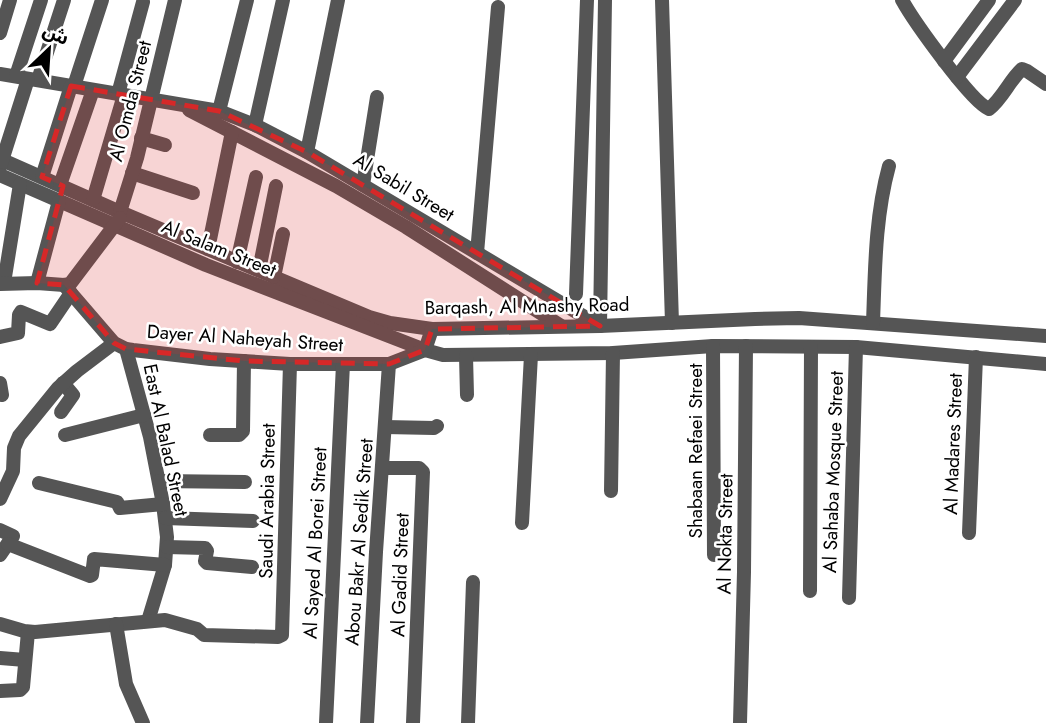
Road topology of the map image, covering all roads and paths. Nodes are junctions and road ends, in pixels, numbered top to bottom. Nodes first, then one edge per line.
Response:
1 (10, 0) edge
2 (41, 0) edge
3 (64, 0) edge
4 (102, 0) edge
5 (175, 0) edge
6 (247, 0) edge
7 (283, 0) edge
8 (338, 0) edge
9 (587, 0) edge
10 (605, 0) edge
11 (663, 0) edge
12 (902, 0) edge
13 (989, 0) edge
14 (1015, 0) edge
15 (143, 2) dead end
16 (498, 7) dead end
17 (0, 33) edge
18 (944, 61) junction
19 (0, 74) edge
20 (957, 77) junction
21 (27, 78) junction
22 (1046, 84) edge
23 (72, 86) junction
24 (93, 90) junction
25 (121, 94) junction
26 (377, 97) dead end
27 (150, 99) junction
28 (178, 104) junction
29 (219, 111) junction
30 (255, 125) junction
31 (232, 132) junction
32 (141, 138) junction
33 (165, 145) dead end
34 (307, 152) junction
35 (1, 165) edge
36 (889, 166) dead end
37 (132, 173) junction
38 (43, 177) junction
39 (256, 177) dead end
40 (20, 184) junction
41 (60, 185) junction
42 (363, 185) junction
43 (276, 186) dead end
44 (193, 193) dead end
45 (93, 200) junction
46 (59, 201) junction
47 (119, 217) junction
48 (283, 234) dead end
49 (5, 246) edge
50 (208, 249) junction
51 (477, 253) junction
52 (237, 262) junction
53 (259, 271) junction
54 (274, 277) junction
55 (37, 283) junction
56 (2, 284) edge
57 (67, 289) junction
58 (576, 294) dead end
59 (672, 323) junction
60 (873, 323) junction
61 (562, 326) junction
62 (600, 326) junction
63 (432, 329) junction
64 (1046, 336) edge
65 (0, 337) edge
66 (120, 346) junction
67 (713, 346) junction
68 (746, 346) junction
69 (811, 346) junction
70 (856, 347) junction
71 (425, 350) junction
72 (613, 353) junction
73 (531, 355) junction
74 (466, 356) junction
75 (975, 357) junction
76 (244, 361) junction
77 (1046, 363) edge
78 (290, 364) junction
79 (343, 364) junction
80 (389, 364) junction
81 (63, 383) junction
82 (467, 395) dead end
83 (61, 412) dead end
84 (144, 415) junction
85 (437, 426) dead end
86 (385, 427) junction
87 (65, 435) dead end
88 (210, 435) dead end
89 (7, 462) edge
90 (383, 468) junction
91 (159, 481) junction
92 (245, 482) dead end
93 (39, 483) dead end
94 (611, 491) dead end
95 (0, 499) edge
96 (164, 511) junction
97 (253, 521) dead end
98 (522, 523) dead end
99 (0, 530) edge
100 (970, 533) dead end
101 (167, 547) junction
102 (4, 550) edge
103 (714, 555) dead end
104 (165, 565) junction
105 (252, 568) dead end
106 (473, 582) dead end
107 (810, 591) dead end
108 (849, 598) dead end
109 (148, 621) junction
110 (0, 624) edge
111 (116, 624) junction
112 (28, 632) junction
113 (0, 658) edge
114 (26, 660) junction
115 (0, 691) edge
116 (143, 723) edge
117 (326, 723) edge
118 (367, 723) edge
119 (413, 723) edge
120 (468, 723) edge
121 (740, 723) edge

1 - 17 street
2 - 21 street
3 - 21 street
4 - 23 street
5 - 27 street, Al Omda Street
6 - 29 street
7 - 30 street
8 - 34 street
9 - 58 street
10 - 62 street
11 - 59 street
12 - 18 street
13 - 18 street
14 - 20 street
15 - 25 street
16 - 51 street
18 - 20 street
19 - 21 street, Al Sabil Street
20 - 22 street
21 - 23 street, Al Sabil Street
21 - 35 street
23 - 24 street, Al Sabil Street
23 - 38 street
24 - 25 street, Al Sabil Street
24 - 41 street
25 - 27 street, Al Sabil Street
25 - 45 street
26 - 42 street
27 - 28 street, Al Sabil Street
27 - 32 street, Al Omda Street
28 - 29 street, Al Sabil Street
28 - 31 street, Al Sabil Street
29 - 30 street, Al Sabil Street
30 - 34 street, Al Sabil Street
31 - 50 street
31 - 61 street, Al Sabil Street
32 - 33 street
32 - 37 street, Al Omda Street
34 - 42 street, Al Sabil Street
35 - 38 street, Barqash, Al Mnashy Road
35 - 40 street, Al Salam Street
36 - 60 street
37 - 44 street
37 - 47 street, Al Omda Street
38 - 41 street, Barqash, Al Mnashy Road
39 - 52 street
40 - 46 street, Al Salam Street
40 - 49 street
41 - 45 street, Barqash, Al Mnashy Road
42 - 51 street, Al Sabil Street
43 - 53 street
45 - 47 street, Barqash, Al Mnashy Road
46 - 47 street, Al Salam Street
46 - 55 street
47 - 50 street, Barqash, Al Mnashy Road
47 - 57 street
47 - 71 street, Al Salam Street
48 - 54 street
49 - 56 street
50 - 52 street, Barqash, Al Mnashy Road
51 - 62 street, Al Sabil Street
52 - 53 street, Barqash, Al Mnashy Road
53 - 54 street, Barqash, Al Mnashy Road
54 - 63 street, Barqash, Al Mnashy Road
55 - 56 street
55 - 57 street
57 - 65 street
57 - 66 street
59 - 60 street, Barqash, Al Mnashy Road
59 - 62 street, Barqash, Al Mnashy Road
60 - 64 street, Barqash, Al Mnashy Road
61 - 62 street, Barqash, Al Mnashy Road
61 - 63 street, Barqash, Al Mnashy Road
63 - 71 street
66 - 76 street, Dayer Al Naheyah Street
66 - 81 street
66 - 84 street, East Al Balad Street
67 - 68 street
67 - 72 street
67 - 103 street, Shabaan Refaei Street
68 - 69 street
68 - 121 street, Al Nokta Street
69 - 70 street
69 - 107 street
70 - 75 street
70 - 108 street, Al Sahaba Mosque Street
71 - 74 street
71 - 80 street, Dayer Al Naheyah Street
72 - 73 street
72 - 94 street
73 - 74 street
73 - 98 street
74 - 82 street
75 - 77 street
75 - 100 street, Al Madares Street
76 - 78 street, Dayer Al Naheyah Street
76 - 88 street
78 - 79 street, Dayer Al Naheyah Street
78 - 109 street, Saudi Arabia Street
79 - 80 street, Dayer Al Naheyah Street
79 - 117 street, Al Sayed Al Borei Street
80 - 86 street, Abou Bakr Al Sedik Street
81 - 83 street
81 - 89 street
84 - 87 street
84 - 91 street, East Al Balad Street
85 - 86 street
86 - 90 street, Abou Bakr Al Sedik Street
89 - 95 street
90 - 118 street, Abou Bakr Al Sedik Street
90 - 119 street, Al Gadid Street
91 - 92 street
91 - 96 street, East Al Balad Street
93 - 96 street
96 - 97 street
96 - 101 street, East Al Balad Street
99 - 102 street
101 - 104 street, East Al Balad Street
101 - 105 street
102 - 104 street
104 - 109 street, East Al Balad Street
106 - 120 street
109 - 111 street
110 - 112 street
111 - 112 street
111 - 116 street
112 - 114 street
113 - 114 street
114 - 115 street

